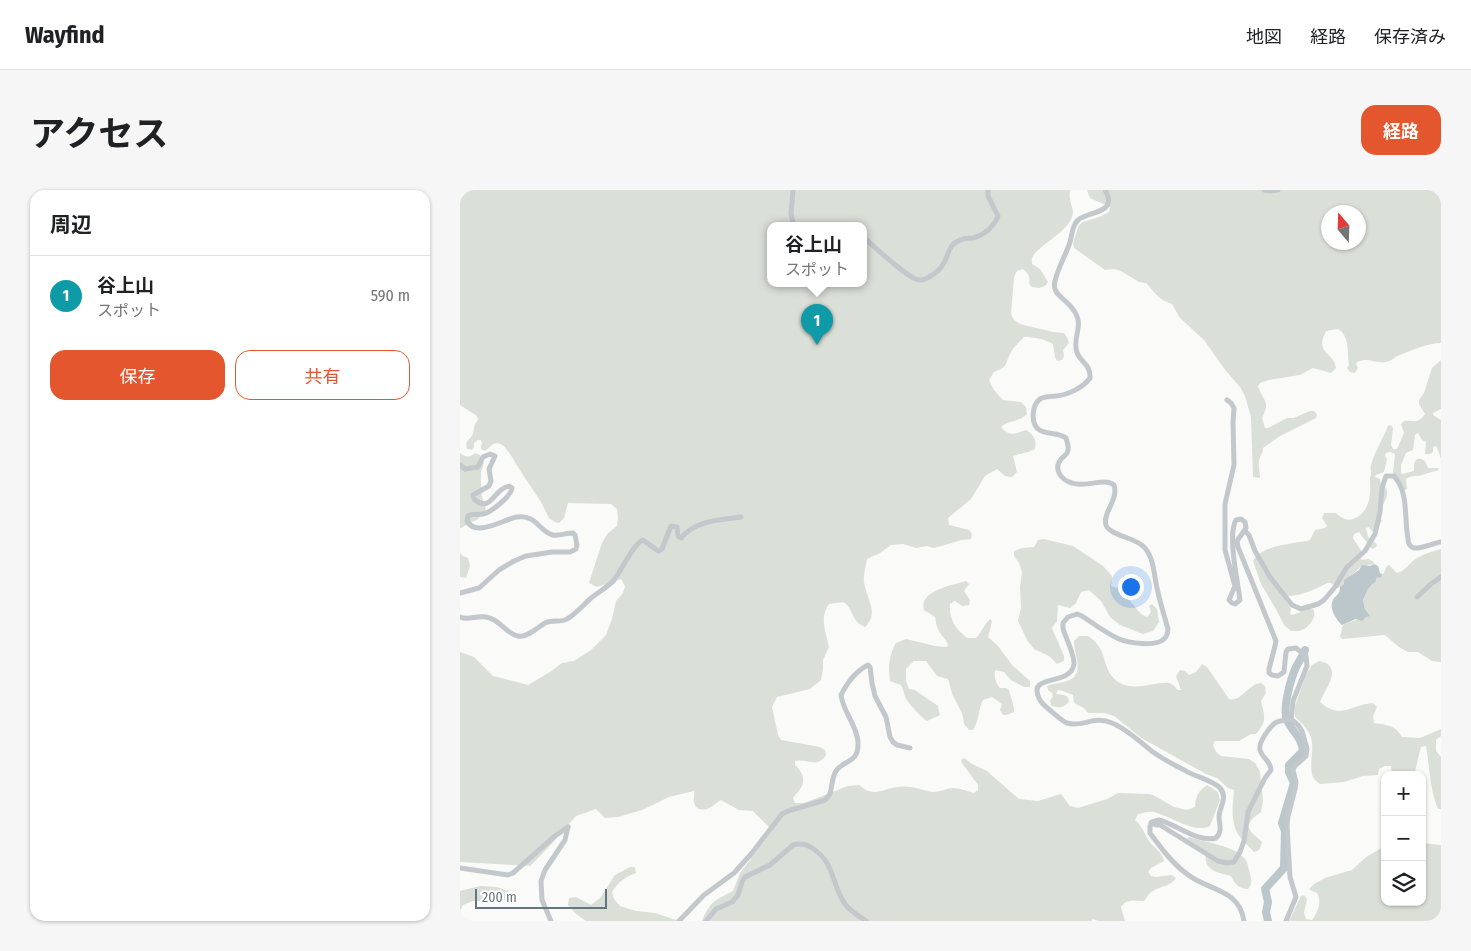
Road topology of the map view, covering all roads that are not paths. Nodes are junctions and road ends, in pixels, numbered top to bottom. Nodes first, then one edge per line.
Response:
1 (792, 190) edge
2 (988, 190) edge
3 (1105, 190) edge
4 (1264, 190) edge
5 (1278, 190) edge
6 (793, 222) edge
7 (867, 240) edge
8 (1227, 400) dead end
9 (460, 465) edge
10 (741, 517) dead end
11 (1245, 532) junction
12 (1441, 542) edge
13 (1441, 577) edge
14 (460, 593) edge
15 (1418, 597) dead end
16 (460, 617) edge
17 (1291, 720) junction
18 (910, 748) dead end
19 (1151, 823) junction
20 (460, 868) edge
21 (551, 921) edge
22 (679, 921) edge
23 (706, 921) edge
24 (866, 921) edge
25 (1244, 921) edge
26 (1286, 921) edge

1 - 6 street
2 - 7 street
3 - 19 street
4 - 5 street
8 - 11 street
9 - 14 street
10 - 16 street
11 - 12 street
11 - 17 street
13 - 15 street
17 - 19 street
17 - 26 street
18 - 22 street
19 - 25 street
20 - 21 street
23 - 24 street

